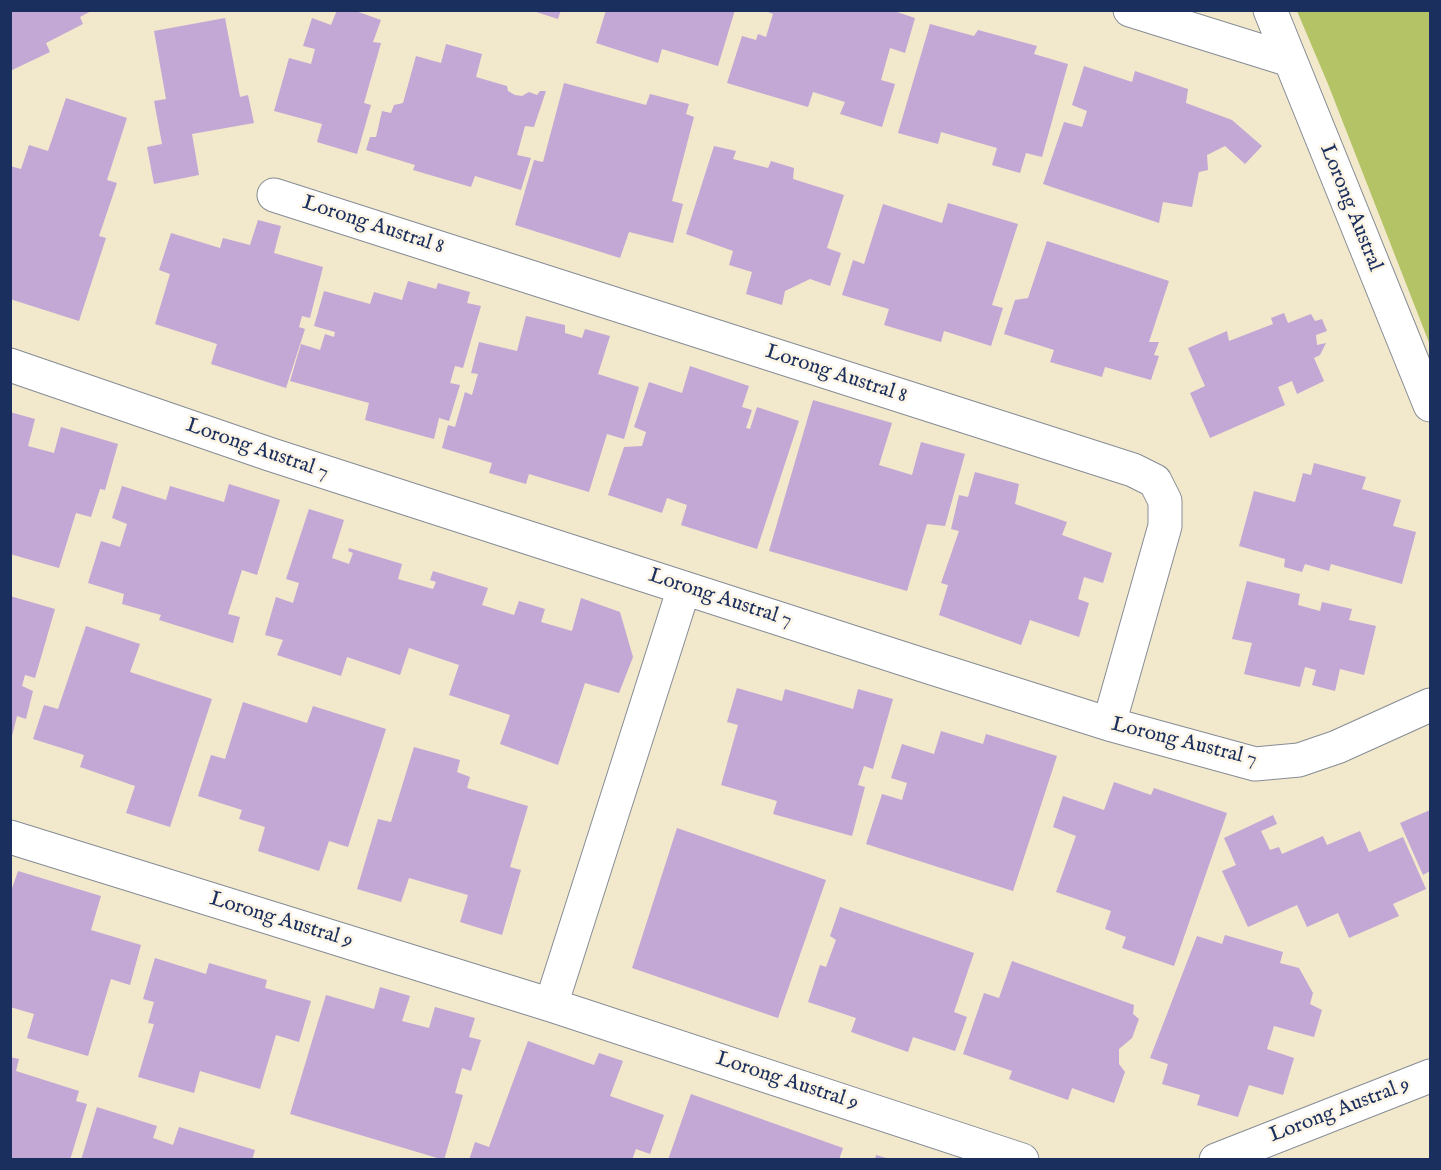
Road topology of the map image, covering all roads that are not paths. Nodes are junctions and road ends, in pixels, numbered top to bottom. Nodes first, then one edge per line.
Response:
1 (1130, 10) edge
2 (1270, 10) edge
3 (1290, 60) junction
4 (274, 195) dead end
5 (10, 365) edge
6 (1431, 405) edge
7 (684, 588) junction
8 (1431, 705) edge
9 (1108, 724) junction
10 (10, 837) edge
11 (551, 1005) junction
12 (1431, 1076) edge
13 (1022, 1160) edge
14 (1216, 1160) edge

1 - 3 street
2 - 3 street, Lorong Austral
3 - 6 street, Lorong Austral
4 - 9 street, Lorong Austral 8
5 - 7 street, Lorong Austral 7
7 - 9 street, Lorong Austral 7
7 - 11 street
8 - 9 street, Lorong Austral 7
10 - 11 street, Lorong Austral 9
11 - 13 street, Lorong Austral 9
12 - 14 street, Lorong Austral 9

